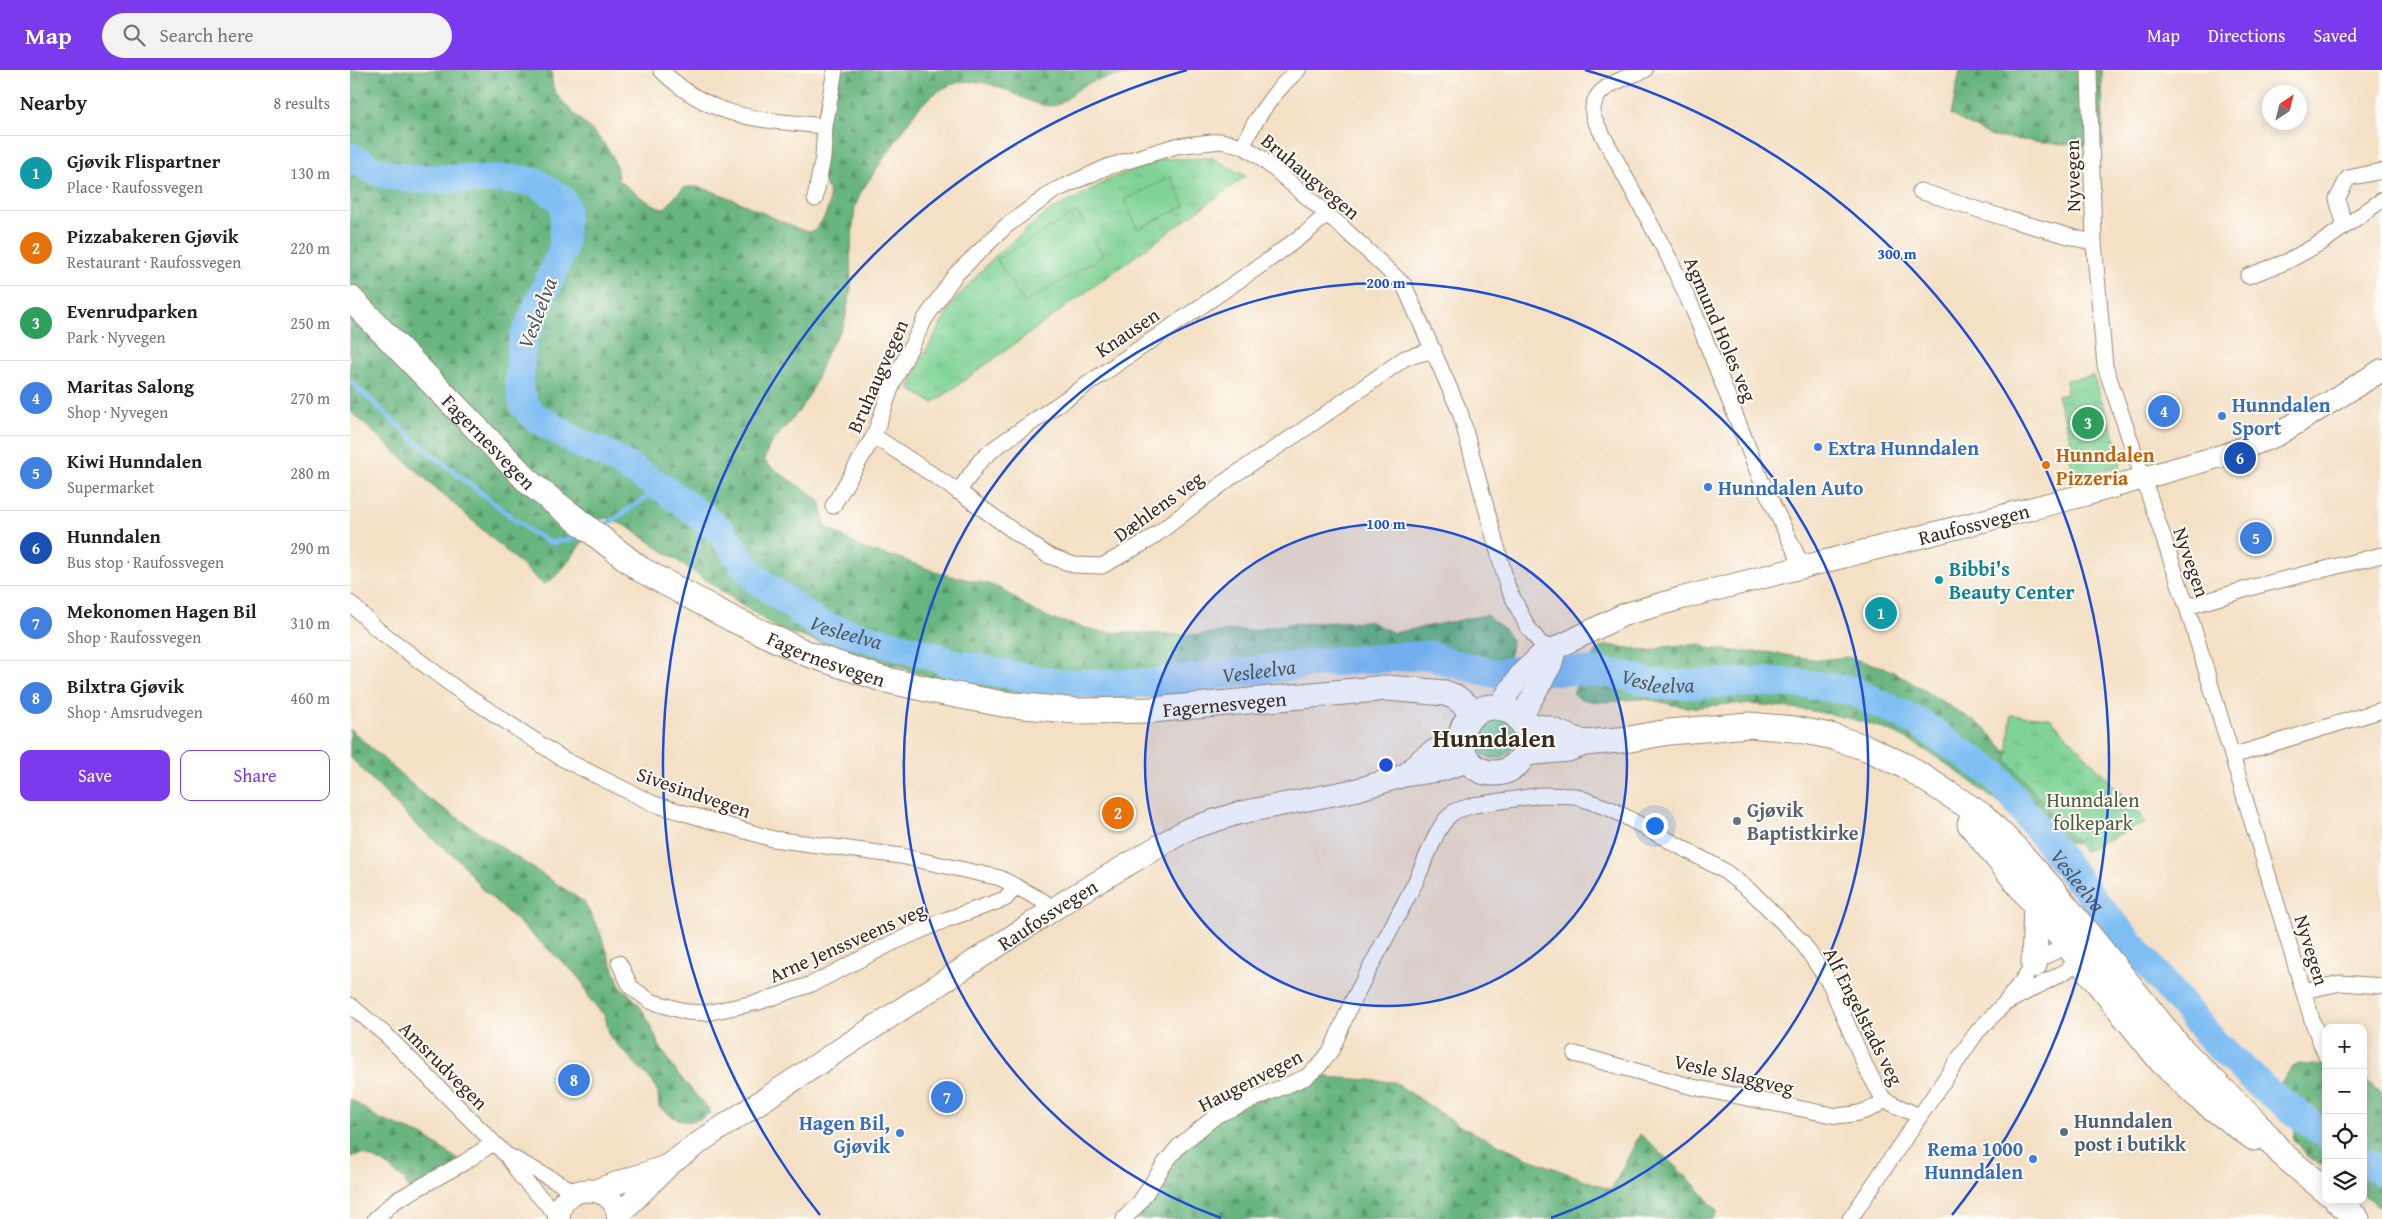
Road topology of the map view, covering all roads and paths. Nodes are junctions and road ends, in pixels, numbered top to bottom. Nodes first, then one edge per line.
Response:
1 (661, 70) edge
2 (835, 70) edge
3 (1298, 70) edge
4 (1645, 70) edge
5 (2089, 70) edge
6 (825, 126) junction
7 (1242, 146) junction
8 (2382, 171) edge
9 (1920, 191) dead end
10 (815, 199) dead end
11 (2382, 200) edge
12 (1327, 214) junction
13 (2345, 226) junction
14 (2094, 243) junction
15 (2248, 276) dead end
16 (350, 298) edge
17 (1434, 350) junction
18 (2382, 370) edge
19 (874, 436) junction
20 (2142, 480) junction
21 (958, 492) junction
22 (833, 506) dead end
23 (2382, 555) edge
24 (1803, 568) junction
25 (350, 603) edge
26 (2187, 607) junction
27 (1555, 649) junction
28 (1498, 706) junction
29 (2382, 710) edge
30 (1522, 722) junction
31 (1466, 736) junction
32 (1584, 743) junction
33 (1525, 753) junction
34 (2232, 756) junction
35 (1926, 779) junction
36 (1415, 883) joint
37 (1016, 886) junction
38 (2036, 904) junction
39 (1053, 911) junction
40 (2080, 949) junction
41 (619, 963) dead end
42 (2034, 965) junction
43 (2382, 986) edge
44 (2303, 991) junction
45 (2005, 1003) junction
46 (350, 1004) edge
47 (2322, 1045) edge
48 (1575, 1054) dead end
49 (1884, 1100) junction
50 (1919, 1116) junction
51 (493, 1143) junction
52 (507, 1156) junction
53 (670, 1164) junction
54 (2322, 1188) edge
55 (586, 1191) junction
56 (2341, 1204) edge
57 (558, 1217) edge
58 (618, 1217) edge
59 (375, 1219) edge
60 (1124, 1219) edge
61 (1850, 1219) edge
62 (2357, 1219) edge

1 - 6 street
2 - 6 street
3 - 7 street
4 - 24 street, Agmund Holes veg
5 - 14 street, Nyvegen
6 - 10 street
7 - 12 street, Bruhaugvegen
7 - 19 street, Bruhaugvegen
8 - 13 street
9 - 14 street
11 - 13 street
12 - 17 street, Bruhaugvegen
12 - 21 street, Knausen
13 - 15 street
14 - 20 street, Nyvegen
16 - 31 main road, Fagernesvegen
17 - 21 street, Dæhlens veg
17 - 27 street, Bruhaugvegen
18 - 20 main road, Raufossvegen
19 - 21 street, Dæhlens veg
19 - 22 street, Bruhaugvegen
20 - 24 main road, Raufossvegen
20 - 26 street, Nyvegen
23 - 26 street
24 - 27 main road, Raufossvegen
25 - 37 street, Sivesindvegen
26 - 34 street, Nyvegen
27 - 28 main road, Raufossvegen
27 - 30 main road
28 - 30 main road
28 - 31 main road
29 - 34 street
30 - 32 main road
30 - 33 main road
31 - 33 main road
31 - 39 main road, Raufossvegen
32 - 33 main road
32 - 35 main road
34 - 44 street, Nyvegen
35 - 38 main road
35 - 40 main road
36 - 49 street, Alf Engelstads veg
36 - 60 street, Haugenvegen
37 - 39 street, Sivesindvegen
37 - 41 street, Arne Jenssveens veg
38 - 40 main road
38 - 42 main road
39 - 53 main road, Raufossvegen
40 - 42 street
40 - 45 street
40 - 54 main road
42 - 45 street
43 - 44 street
44 - 47 street, Nyvegen
45 - 50 street
46 - 51 street, Amsrudvegen
48 - 49 street, Vesle Slaggveg
49 - 50 street, Alf Engelstads veg
50 - 61 street
51 - 52 street, Amsrudvegen
51 - 59 street
52 - 55 street, Amsrudvegen
52 - 57 street, Amsrudvegen
53 - 55 main road, Raufossvegen
53 - 58 main road, Raufossvegen
55 - 57 main road, Raufossvegen
55 - 58 main road, Raufossvegen
56 - 62 main road

